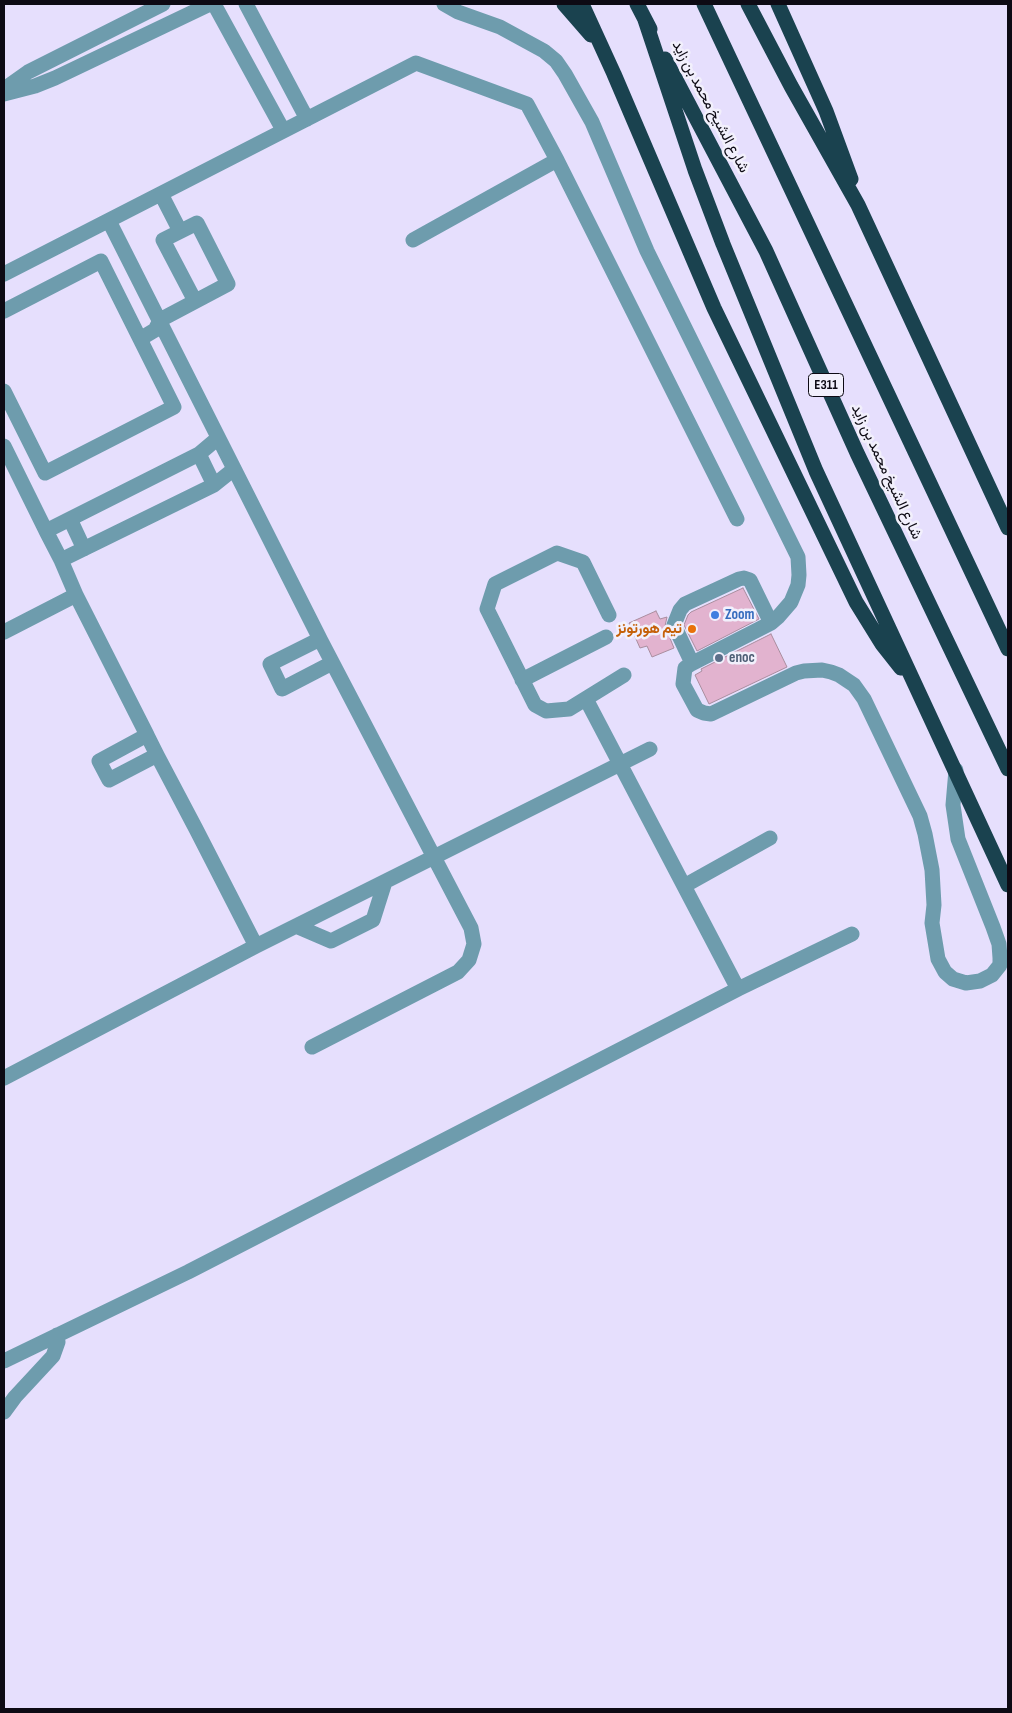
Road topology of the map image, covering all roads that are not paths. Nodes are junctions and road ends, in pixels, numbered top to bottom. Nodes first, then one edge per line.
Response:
1 (163, 4) edge
2 (212, 4) edge
3 (246, 4) edge
4 (444, 4) edge
5 (564, 4) edge
6 (582, 4) edge
7 (637, 4) edge
8 (704, 4) edge
9 (748, 4) edge
10 (778, 4) edge
11 (645, 20) junction
12 (604, 51) junction
13 (4, 89) edge
14 (4, 94) edge
15 (307, 119) junction
16 (283, 130) junction
17 (557, 160) junction
18 (161, 194) junction
19 (858, 205) junction
20 (109, 221) junction
21 (180, 231) junction
22 (413, 240) dead end
23 (4, 274) edge
24 (195, 301) junction
25 (4, 311) edge
26 (160, 320) junction
27 (140, 339) junction
28 (5, 396) edge
29 (218, 438) junction
30 (4, 446) edge
31 (200, 454) junction
32 (234, 469) junction
33 (214, 485) junction
34 (70, 519) junction
35 (738, 519) dead end
36 (1008, 528) edge
37 (46, 531) junction
38 (84, 549) junction
39 (60, 560) junction
40 (76, 596) junction
41 (609, 615) dead end
42 (771, 624) junction
43 (4, 632) edge
44 (606, 638) dead end
45 (320, 639) junction
46 (1008, 649) edge
47 (332, 663) junction
48 (692, 663) junction
49 (624, 675) dead end
50 (522, 680) junction
51 (914, 683) junction
52 (586, 698) junction
53 (147, 736) junction
54 (650, 748) dead end
55 (157, 755) junction
56 (620, 763) junction
57 (1008, 769) edge
58 (956, 770) junction
59 (770, 838) dead end
60 (434, 857) junction
61 (385, 882) junction
62 (1008, 885) edge
63 (684, 886) junction
64 (296, 926) junction
65 (852, 934) dead end
66 (256, 946) junction
67 (738, 989) junction
68 (312, 1047) dead end
69 (4, 1078) edge
70 (57, 1335) junction
71 (4, 1362) edge
72 (4, 1412) edge

1 - 13 street
2 - 14 street
2 - 16 street
3 - 15 street
4 - 42 street
5 - 12 highway
6 - 12 highway
7 - 11 highway, شارع الشيخ محمد بن زايد / E311
8 - 46 highway
9 - 19 highway
10 - 19 highway
11 - 51 highway
11 - 57 highway, شارع الشيخ محمد بن زايد / E311
12 - 51 highway
15 - 16 street
15 - 17 street
16 - 18 street
17 - 22 street
17 - 35 street
18 - 20 street
18 - 21 street
19 - 36 highway
20 - 23 street
20 - 26 street
21 - 24 street
21 - 24 street
24 - 26 street
25 - 27 street
26 - 27 street
26 - 29 street
27 - 28 street
29 - 31 street
29 - 32 street
30 - 37 street
31 - 33 street
31 - 34 street
32 - 33 street
32 - 45 street
33 - 38 street
34 - 37 street
34 - 38 street
37 - 39 street
38 - 39 street
39 - 40 street
40 - 43 street
40 - 53 street
41 - 50 street
42 - 48 street
42 - 48 street
44 - 50 street
45 - 47 street
45 - 47 street
47 - 60 street
48 - 58 street
49 - 52 street
50 - 52 street
51 - 58 highway
52 - 56 street
53 - 55 street
53 - 55 street
54 - 56 street
55 - 66 street
56 - 60 street
56 - 63 street
58 - 62 highway
59 - 63 street
60 - 61 street
60 - 68 street
61 - 64 street
61 - 64 street
63 - 67 street
64 - 66 street
65 - 67 street
66 - 69 street
67 - 70 street
70 - 71 street
70 - 72 street

